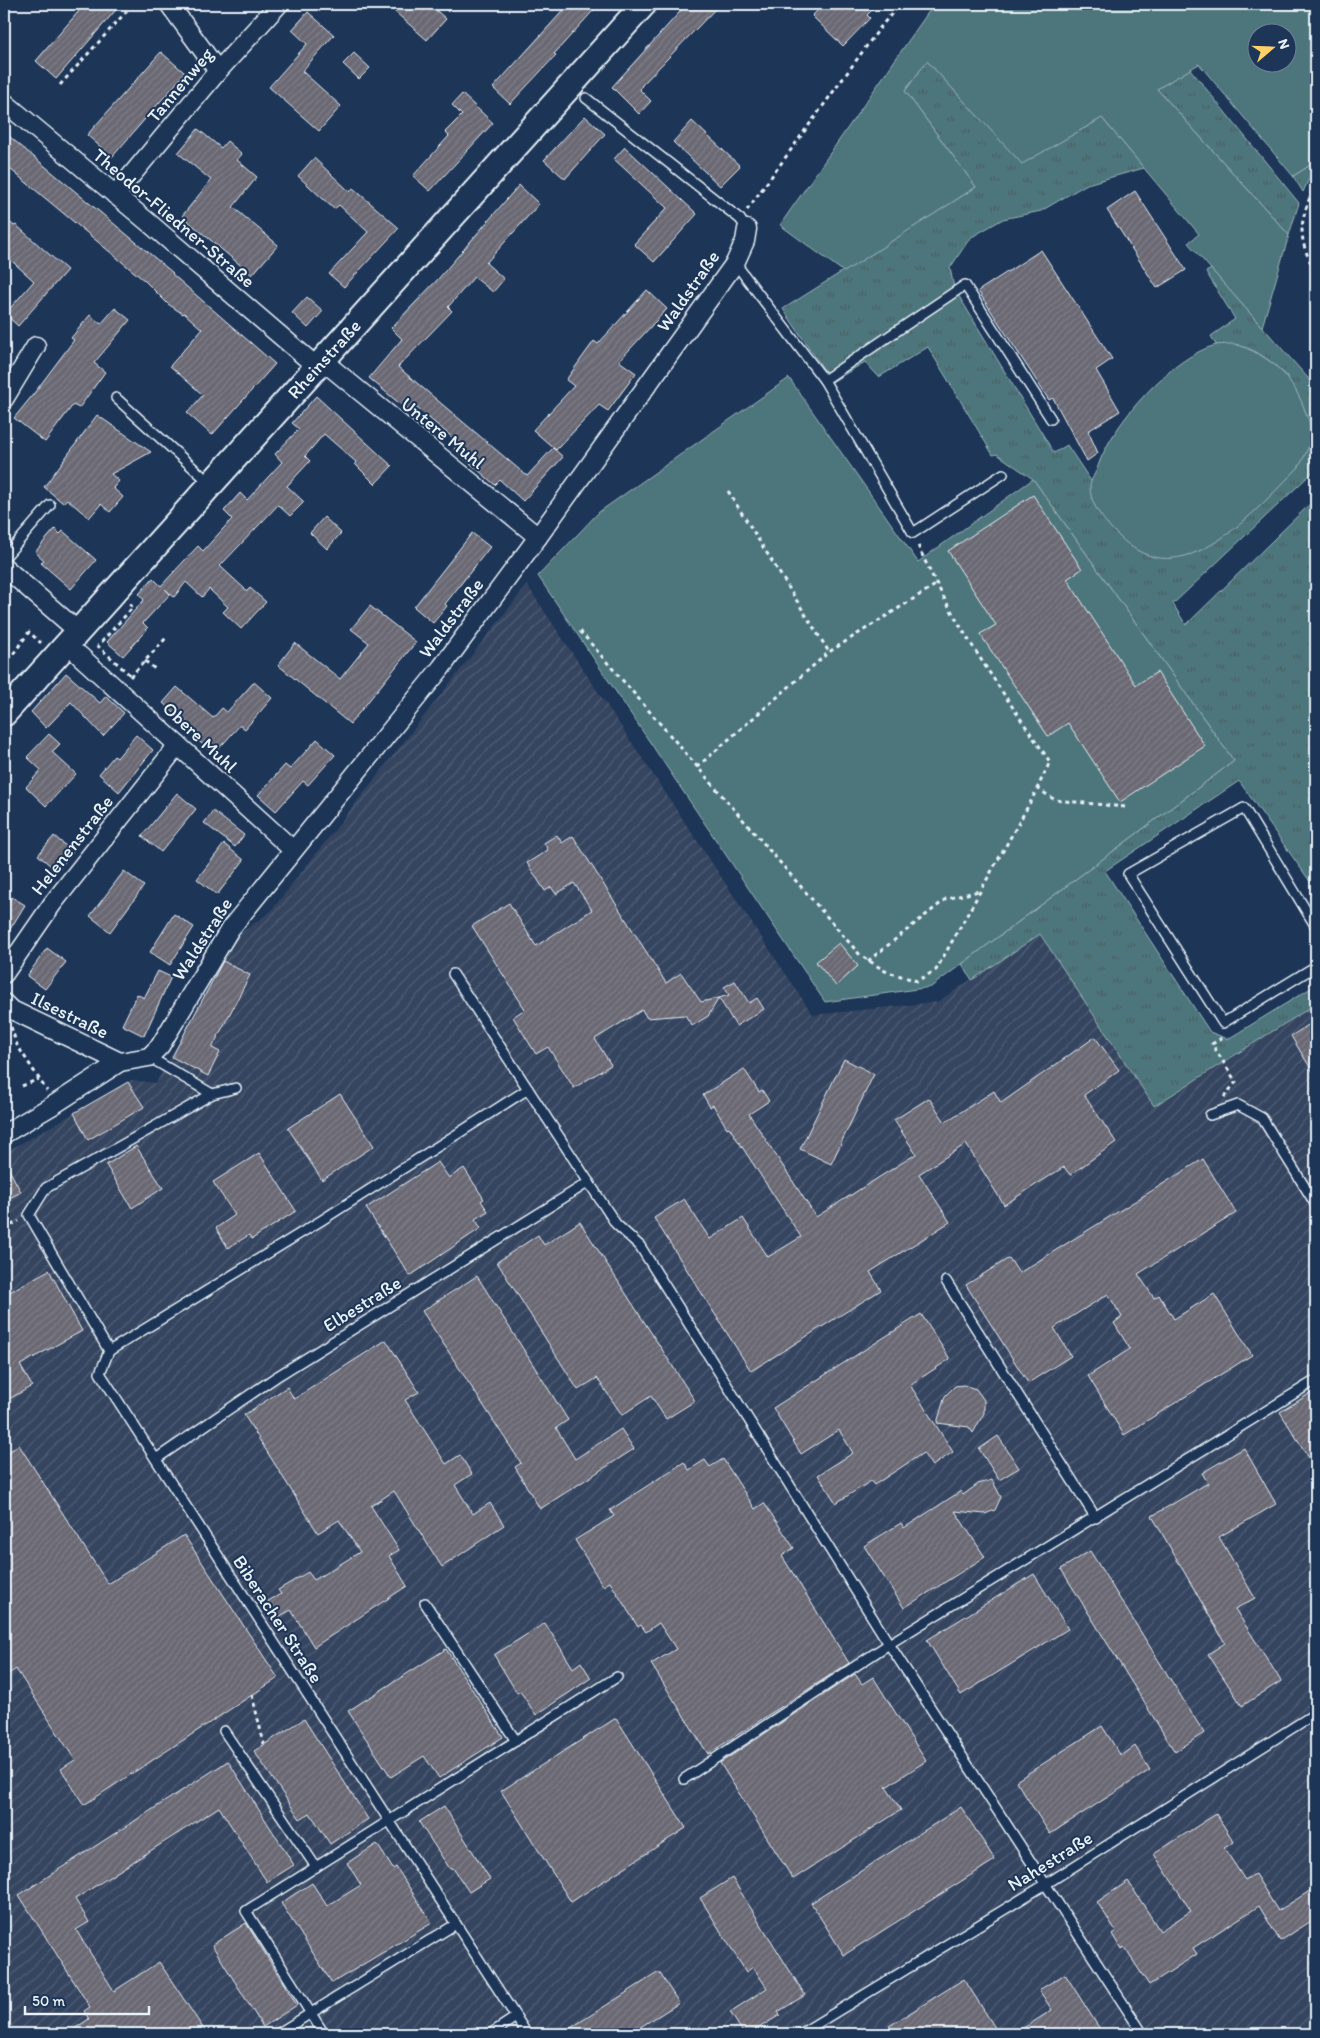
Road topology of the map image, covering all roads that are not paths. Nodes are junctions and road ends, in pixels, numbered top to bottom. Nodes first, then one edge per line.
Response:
1 (169, 4) edge
2 (279, 4) edge
3 (644, 4) edge
4 (218, 71) junction
5 (586, 98) dead end
6 (4, 102) edge
7 (115, 195) junction
8 (744, 224) joint
9 (735, 263) junction
10 (36, 346) dead end
11 (320, 364) junction
12 (824, 380) junction
13 (116, 398) dead end
14 (4, 399) edge
15 (1051, 419) dead end
16 (1003, 474) dead end
17 (212, 484) junction
18 (50, 505) dead end
19 (538, 537) junction
20 (4, 558) edge
21 (4, 567) edge
22 (79, 643) junction
23 (4, 714) edge
24 (178, 746) junction
25 (293, 850) junction
26 (1316, 927) edge
27 (1316, 966) edge
28 (4, 974) edge
29 (453, 974) dead end
30 (7, 1006) edge
31 (149, 1057) junction
32 (120, 1062) junction
33 (236, 1088) dead end
34 (528, 1089) junction
35 (212, 1094) junction
36 (1210, 1115) road end
37 (4, 1134) edge
38 (589, 1182) junction
39 (1316, 1205) edge
40 (946, 1281) dead end
41 (109, 1351) junction
42 (1316, 1380) edge
43 (156, 1459) junction
44 (1096, 1518) junction
45 (425, 1603) dead end
46 (889, 1644) junction
47 (617, 1677) dead end
48 (1316, 1713) edge
49 (224, 1731) dead end
50 (516, 1741) junction
51 (684, 1779) dead end
52 (389, 1820) junction
53 (316, 1867) junction
54 (1046, 1884) junction
55 (456, 1924) junction
56 (311, 2013) junction
57 (516, 2017) junction
58 (277, 2034) edge
59 (324, 2034) edge
60 (490, 2034) edge
61 (527, 2034) edge
62 (800, 2034) edge
63 (1144, 2034) edge

1 - 4 street
2 - 4 street, Tannenweg
3 - 11 main road, Rheinstraße
4 - 7 street, Tannenweg
5 - 8 lane
6 - 7 street, Theodor-Fliedner-Straße
7 - 11 street, Theodor-Fliedner-Straße
8 - 9 street, Waldstraße
9 - 12 lane
9 - 19 street, Waldstraße
10 - 14 street
11 - 17 main road, Rheinstraße
11 - 19 street, Untere Muhl
12 - 15 lane
12 - 16 lane
13 - 17 lane
17 - 22 main road, Rheinstraße
18 - 20 lane
19 - 25 street, Waldstraße
21 - 22 street, Obere Muhl
22 - 23 main road, Rheinstraße
22 - 24 street, Obere Muhl
24 - 25 street, Obere Muhl
24 - 28 street, Helenenstraße
25 - 31 street, Waldstraße
26 - 27 lane
29 - 34 lane
30 - 32 street, Ilsestraße
31 - 32 street
31 - 35 lane
32 - 37 street
33 - 35 lane
34 - 38 lane
34 - 41 lane
35 - 41 lane
36 - 39 lane
38 - 43 lane, Elbestraße
38 - 46 lane
40 - 44 lane
41 - 43 lane, Biberacher Straße
42 - 44 lane
43 - 52 lane, Biberacher Straße
44 - 46 lane
45 - 50 lane
46 - 51 lane
46 - 54 lane
47 - 50 lane
48 - 54 lane, Nahestraße
49 - 53 lane
50 - 52 lane
52 - 53 lane
52 - 55 lane, Biberacher Straße
53 - 56 lane
54 - 62 lane, Nahestraße
54 - 63 lane
55 - 56 lane
55 - 57 lane, Biberacher Straße
56 - 58 lane
56 - 59 lane
57 - 60 lane
57 - 61 lane, Biberacher Straße

